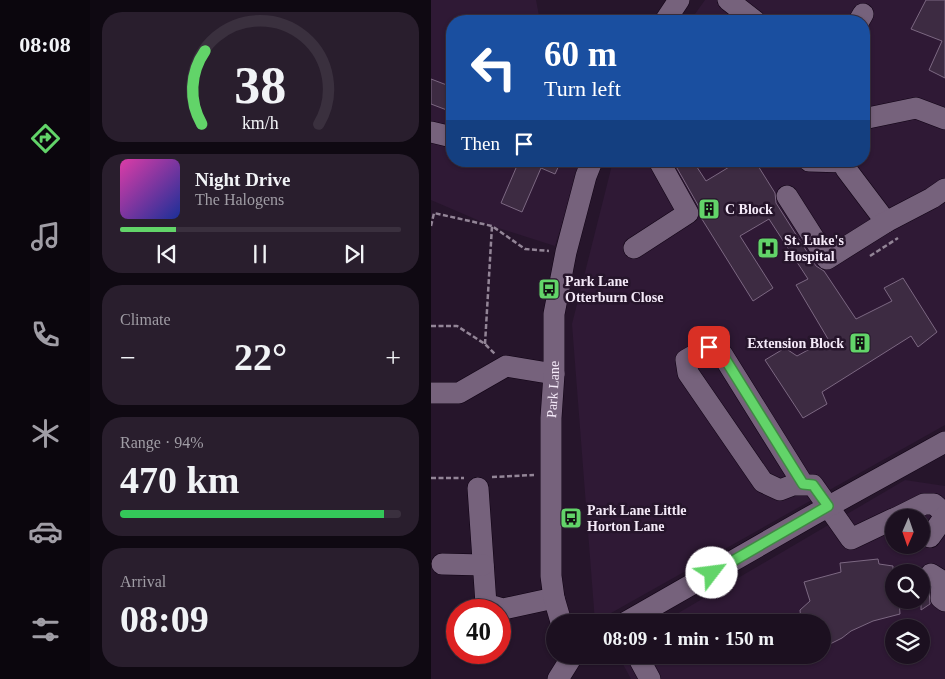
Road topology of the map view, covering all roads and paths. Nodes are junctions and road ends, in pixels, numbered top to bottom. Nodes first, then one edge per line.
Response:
1 (679, 0) edge
2 (728, 0) edge
3 (669, 15) edge
4 (745, 15) edge
5 (870, 117) edge
6 (945, 119) edge
7 (431, 132) edge
8 (446, 136) edge
9 (590, 167) edge
10 (662, 167) edge
11 (846, 167) edge
12 (945, 189) edge
13 (787, 196) dead end
14 (433, 212) edge
15 (886, 222) junction
16 (431, 226) edge
17 (492, 226) junction
18 (634, 248) dead end
19 (566, 252) junction
20 (431, 326) edge
21 (485, 344) junction
22 (506, 366) junction
23 (554, 374) junction
24 (431, 393) edge
25 (944, 445) edge
26 (803, 484) junction
27 (478, 488) dead end
28 (828, 506) junction
29 (914, 509) edge
30 (945, 515) edge
31 (885, 523) edge
32 (930, 537) dead end
33 (442, 564) dead end
34 (483, 565) junction
35 (931, 574) dead end
36 (554, 598) junction
37 (945, 601) edge
38 (559, 614) edge
39 (642, 614) edge
40 (567, 664) edge
41 (642, 664) edge
42 (558, 679) edge
43 (650, 679) edge

1 - 3 street
2 - 4 street
5 - 6 street
7 - 8 street
9 - 19 street, Park Lane
10 - 18 street
11 - 15 street
12 - 15 street
13 - 15 street
14 - 16 path
14 - 17 path
17 - 19 path
17 - 21 path
19 - 23 street, Park Lane
20 - 21 path
21 - 22 path
22 - 23 street
22 - 24 street
23 - 36 street, Park Lane
25 - 28 street
26 - 26 street
26 - 28 street
27 - 34 street
28 - 31 street
28 - 39 street
29 - 30 street
30 - 32 street
33 - 34 street
34 - 36 street
35 - 37 street
36 - 38 street, Park Lane
40 - 42 street
41 - 43 street

